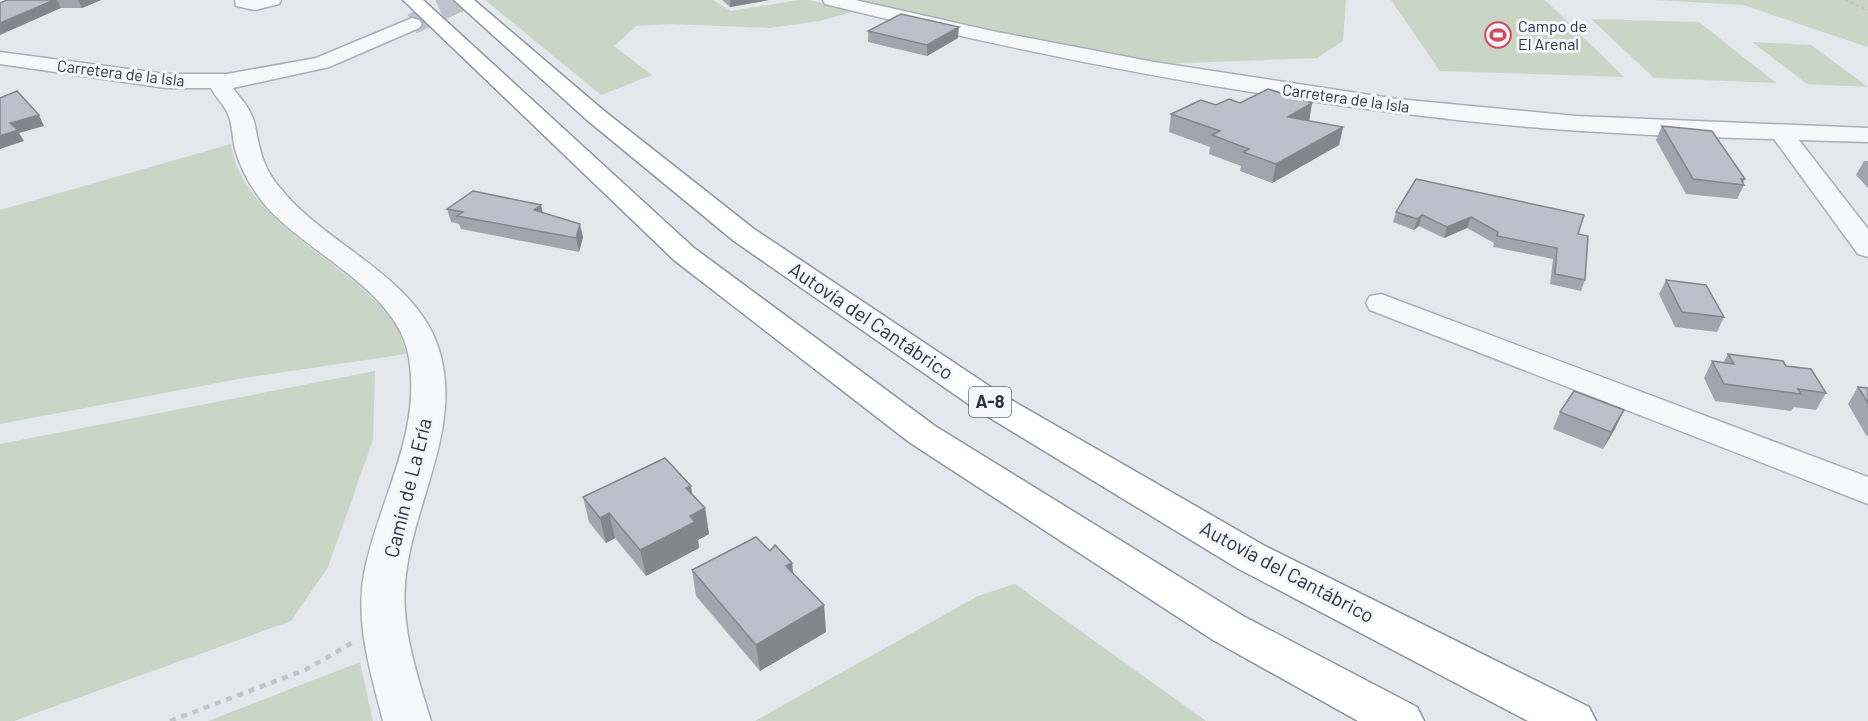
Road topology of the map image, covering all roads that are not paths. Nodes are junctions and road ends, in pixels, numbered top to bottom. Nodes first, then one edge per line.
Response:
1 (244, 0) edge
2 (272, 0) edge
3 (463, 0) edge
4 (832, 0) edge
5 (412, 12) edge
6 (0, 58) edge
7 (227, 81) junction
8 (1761, 132) junction
9 (1868, 135) edge
10 (1786, 140) junction
11 (1868, 157) edge
12 (1868, 248) edge
13 (1381, 303) dead end
14 (1868, 491) edge
15 (407, 721) edge
16 (1400, 721) edge
17 (1572, 721) edge

1 - 2 street
3 - 17 highway, Autovía del Cantábrico / A-8
4 - 8 street, Carretera de la Isla
5 - 7 street, Carretera de la Isla
5 - 16 highway
6 - 7 street, Carretera de la Isla
7 - 15 street, Camín de La Ería
8 - 9 street, Carretera de la Isla
8 - 10 street
10 - 11 street
10 - 12 street
13 - 14 street

